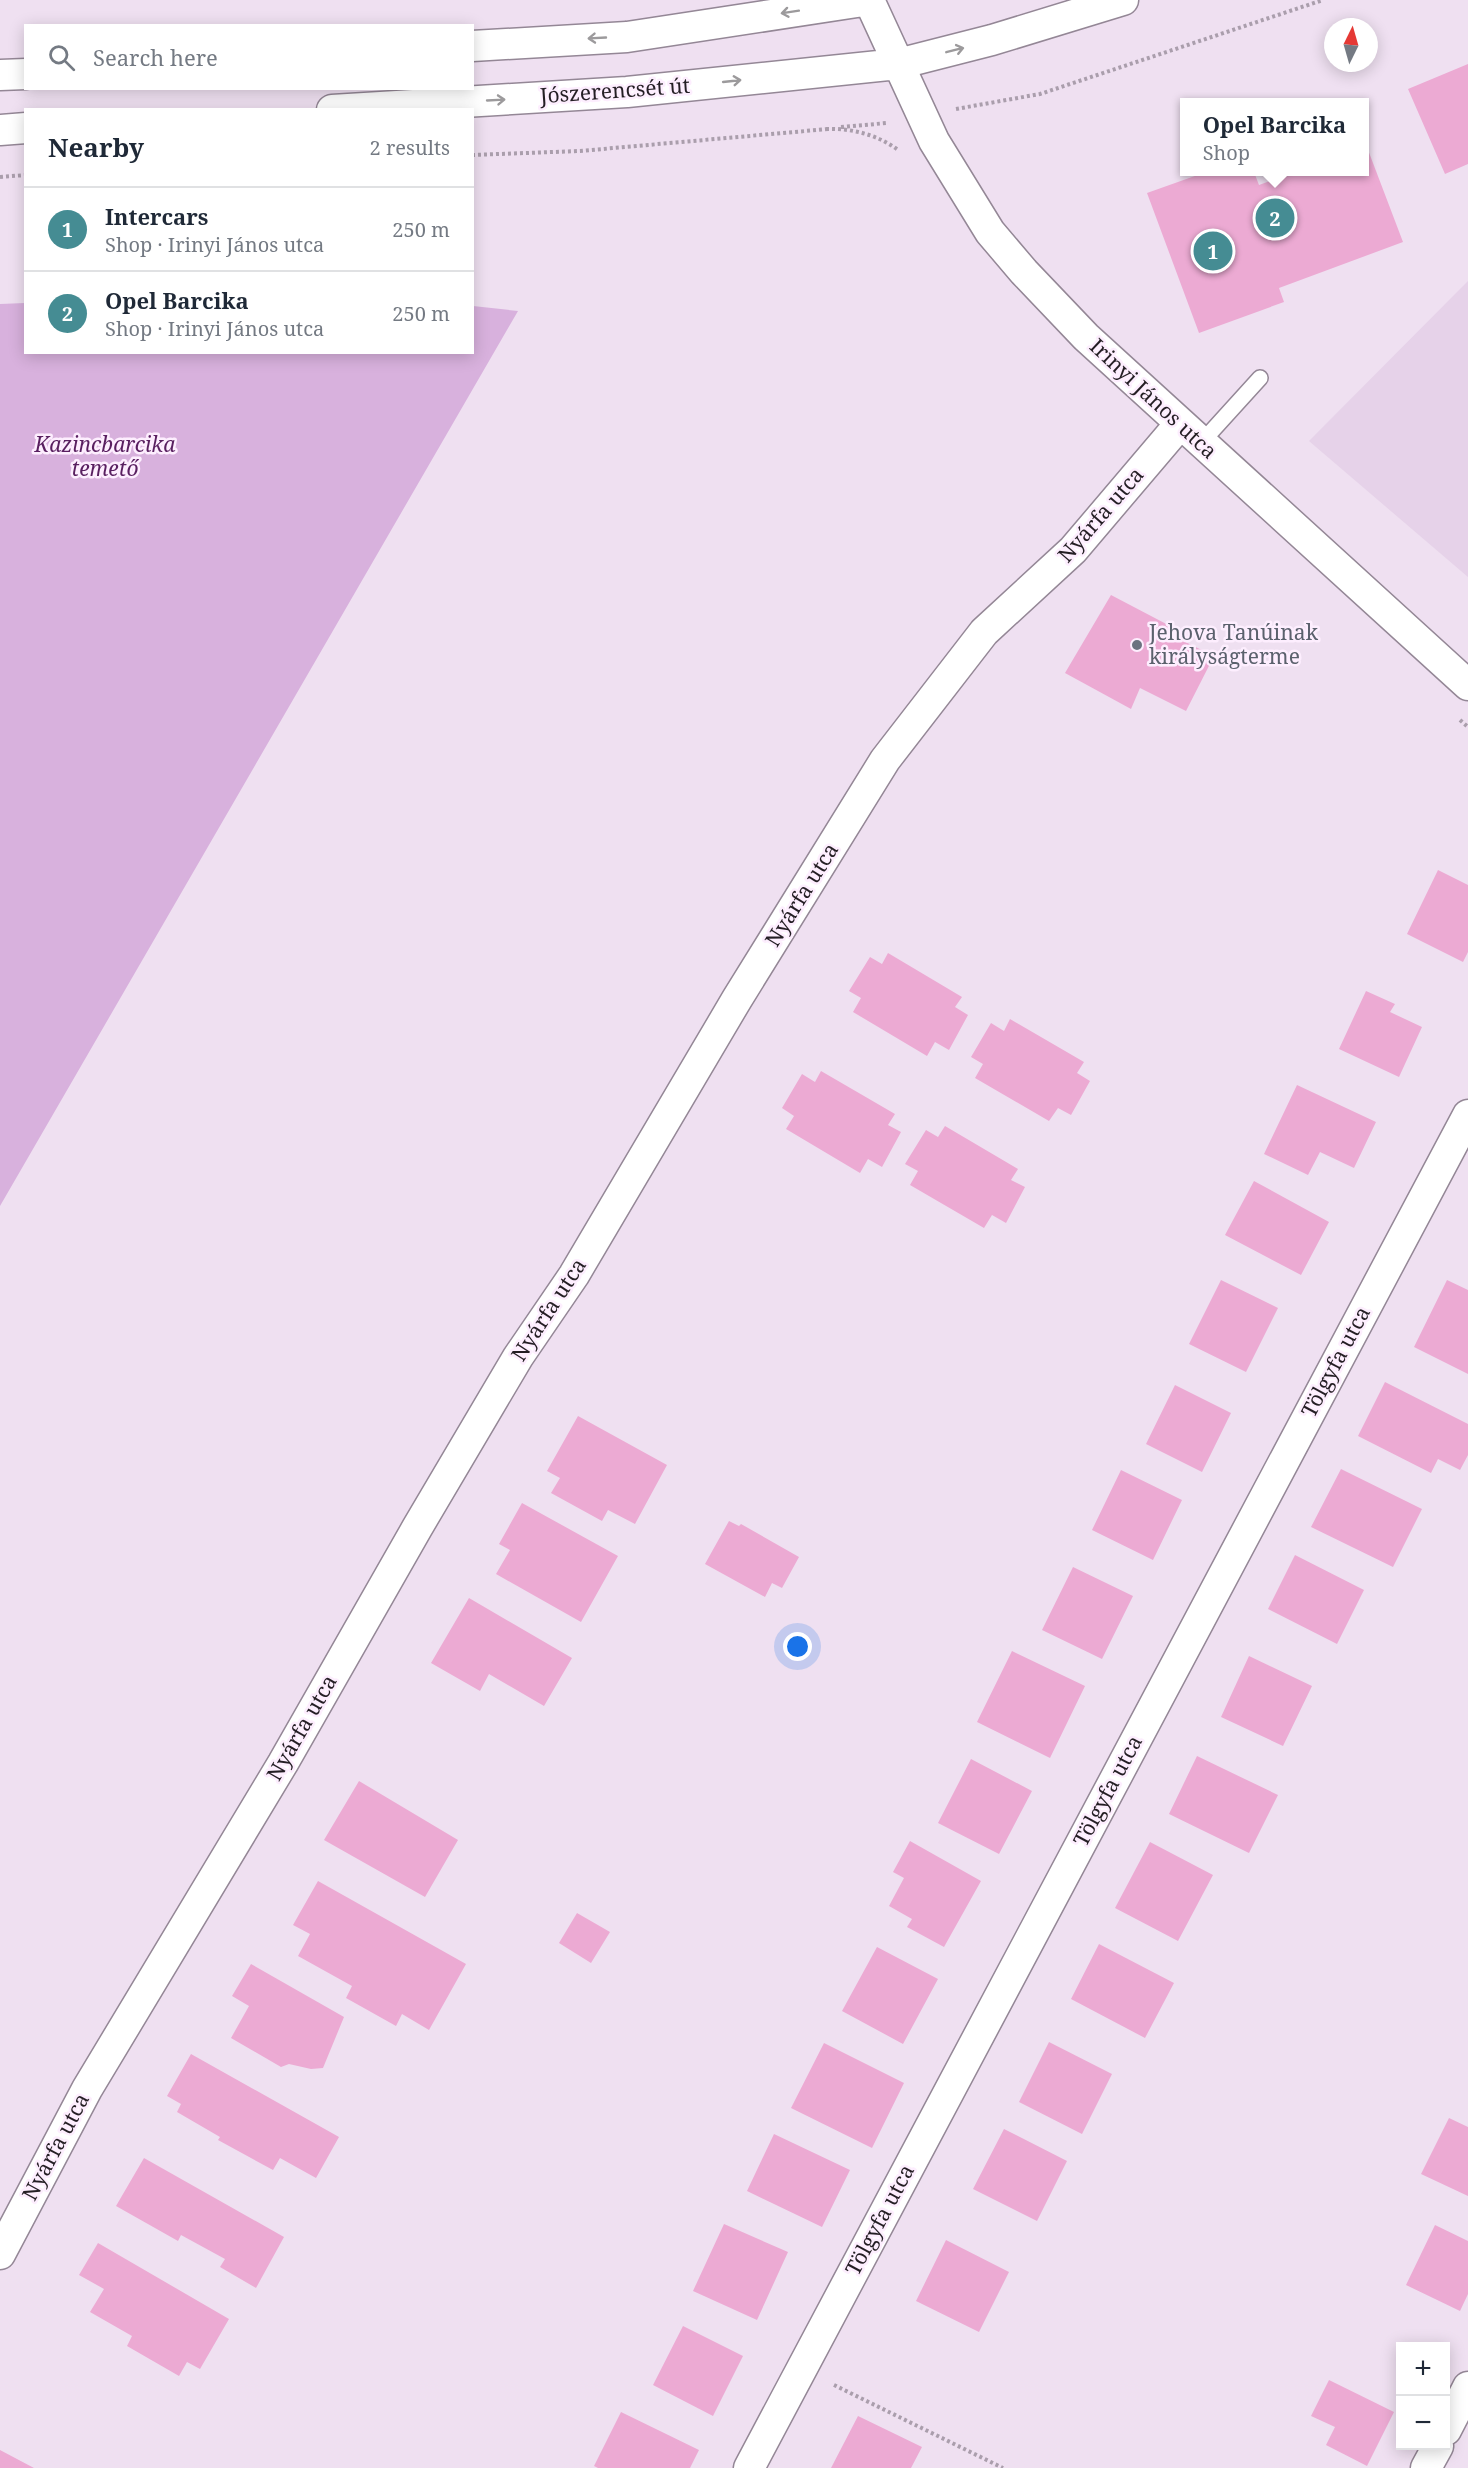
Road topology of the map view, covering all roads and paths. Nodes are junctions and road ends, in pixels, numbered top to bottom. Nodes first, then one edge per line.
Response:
1 (870, 0) edge
2 (1123, 0) edge
3 (1323, 0) edge
4 (474, 46) edge
5 (898, 64) junction
6 (24, 74) edge
7 (0, 75) edge
8 (365, 108) edge
9 (922, 116) junction
10 (24, 128) edge
11 (826, 129) junction
12 (0, 130) edge
13 (901, 153) dead end
14 (474, 155) edge
15 (24, 175) edge
16 (0, 177) edge
17 (1260, 378) dead end
18 (1190, 433) junction
19 (1468, 685) edge
20 (1468, 1115) edge
21 (0, 2254) edge
22 (801, 2368) junction
23 (1468, 2386) edge
24 (1450, 2422) edge
25 (1435, 2450) edge
26 (749, 2468) edge
27 (1003, 2468) edge
28 (1426, 2468) edge

1 -> 4 street
1 - 5 street
5 -> 2 street, Jószerencsét út
3 - 9 path
8 -> 5 street, Jószerencsét út
5 - 9 street, Irinyi János utca
6 - 7 street
9 - 11 path
9 - 18 street, Irinyi János utca
10 - 12 street
11 - 13 path
11 - 14 path
15 - 16 path
17 - 18 lane
18 - 19 street, Irinyi János utca
18 - 21 street, Nyárfa utca
20 - 22 street, Tölgyfa utca
22 - 26 street, Tölgyfa utca
22 - 27 path
23 - 24 street
25 - 28 street

